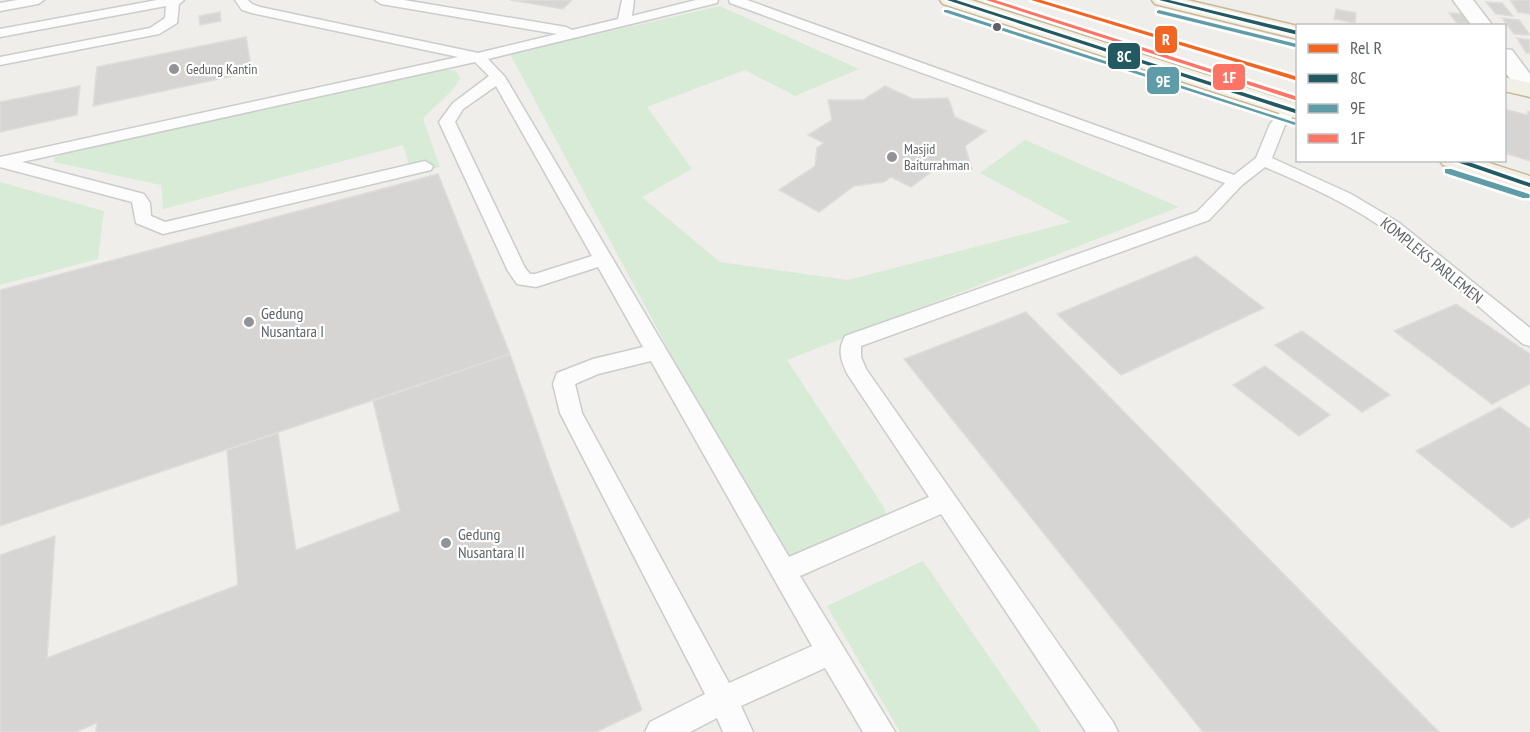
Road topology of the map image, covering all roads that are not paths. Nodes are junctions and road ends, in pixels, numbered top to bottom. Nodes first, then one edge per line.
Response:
1 (38, 0) edge
2 (175, 0) edge
3 (241, 0) edge
4 (381, 0) edge
5 (628, 0) edge
6 (712, 0) edge
7 (735, 0) edge
8 (950, 0) edge
9 (1162, 0) edge
10 (1463, 0) edge
11 (0, 7) edge
12 (624, 21) junction
13 (1481, 24) edge
14 (573, 32) junction
15 (0, 33) edge
16 (1296, 33) edge
17 (478, 57) junction
18 (1506, 58) edge
19 (0, 61) edge
20 (498, 77) junction
21 (1506, 84) edge
22 (1530, 90) edge
23 (1289, 115) edge
24 (1267, 153) junction
25 (1458, 162) edge
26 (0, 163) edge
27 (424, 166) dead end
28 (1236, 181) junction
29 (1530, 185) edge
30 (603, 259) junction
31 (1530, 339) edge
32 (656, 352) junction
33 (946, 501) junction
34 (783, 571) junction
35 (830, 652) junction
36 (723, 700) junction
37 (660, 732) edge
38 (738, 732) edge
39 (880, 732) edge
40 (1103, 732) edge

1 - 11 lane
2 - 15 lane
2 - 19 lane
3 - 17 lane
4 - 14 lane
5 - 12 lane
6 - 12 lane
7 - 28 lane
8 - 23 highway
9 - 16 highway
10 - 13 street
12 - 14 lane
14 - 17 lane
17 - 20 lane
17 - 26 lane
18 - 22 street
20 - 30 lane
20 - 30 lane
21 - 22 highway
23 - 24 lane
24 - 28 lane
24 - 31 lane, KOMPLEKS PARLEMEN
25 - 29 highway
26 - 27 lane
28 - 33 lane
30 - 32 lane
32 - 34 lane
32 - 36 lane
33 - 34 lane
33 - 40 lane
34 - 35 lane
35 - 36 lane
35 - 39 lane
36 - 37 lane
36 - 38 lane

